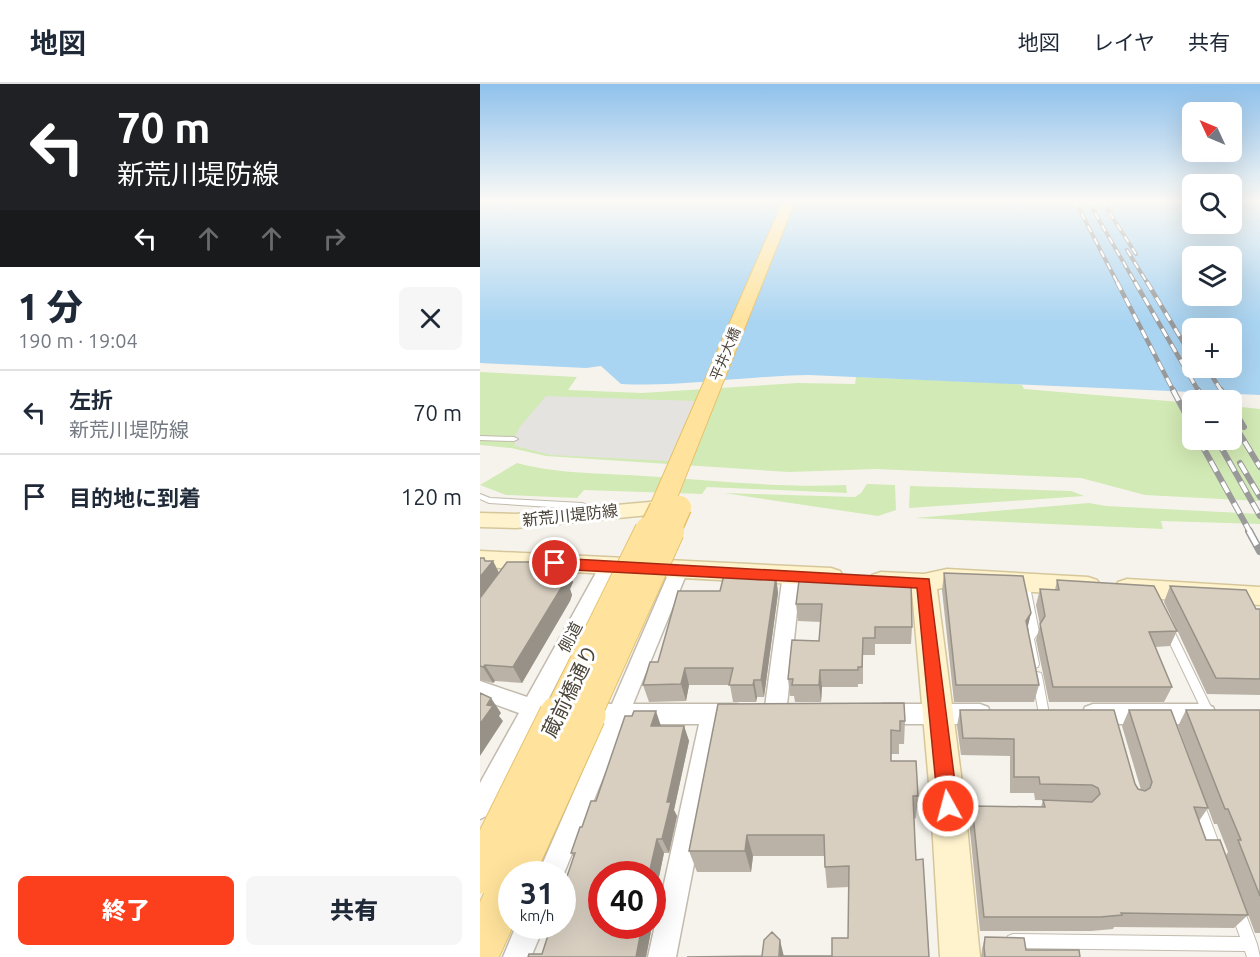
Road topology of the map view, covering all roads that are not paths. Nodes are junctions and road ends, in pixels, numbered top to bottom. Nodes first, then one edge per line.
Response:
1 (773, 242) edge
2 (784, 242) edge
3 (480, 438) edge
4 (514, 440) dead end
5 (480, 496) edge
6 (670, 508) junction
7 (599, 512) junction
8 (480, 520) edge
9 (480, 559) edge
10 (608, 566) junction
11 (679, 570) junction
12 (792, 574) junction
13 (1024, 582) junction
14 (924, 583) junction
15 (1258, 599) edge
16 (1164, 619) edge
17 (480, 690) edge
18 (532, 708) junction
19 (618, 714) junction
20 (712, 714) junction
21 (775, 714) junction
22 (798, 714) edge
23 (867, 714) edge
24 (936, 714) junction
25 (1023, 714) junction
26 (1219, 714) joint
27 (1196, 796) edge
28 (480, 807) edge
29 (1219, 859) edge
30 (520, 861) edge
31 (556, 861) edge
32 (480, 874) edge
33 (1234, 902) edge
34 (498, 911) edge
35 (525, 939) edge
36 (994, 940) edge
37 (963, 946) edge
38 (480, 950) edge
39 (1252, 951) edge
40 (517, 957) edge
41 (662, 957) edge

1 - 6 main road, 平井大橋
2 - 6 main road, 平井大橋
3 - 4 lane
5 - 7 lane
6 - 7 main road, 新荒川堤防線
6 - 30 main road, 蔵前橋通り, bridge
6 - 32 main road, 蔵前橋通り, bridge
7 - 8 main road, 新荒川堤防線
9 - 10 main road
10 - 11 main road
10 - 18 street, 側道
11 - 12 main road
11 - 19 street
12 - 14 main road
12 - 21 street
13 - 14 main road
13 - 15 main road
13 - 25 lane
14 - 24 main road
16 - 26 lane
17 - 18 street
18 - 19 street
18 - 28 street, 側道
19 - 20 street
19 - 31 street
20 - 21 street
20 - 41 street
21 - 22 street
23 - 24 street
24 - 25 street
24 - 37 main road
25 - 26 street
27 - 29 lane
33 - 39 lane
34 - 38 main road
35 - 40 street
36 - 39 lane

